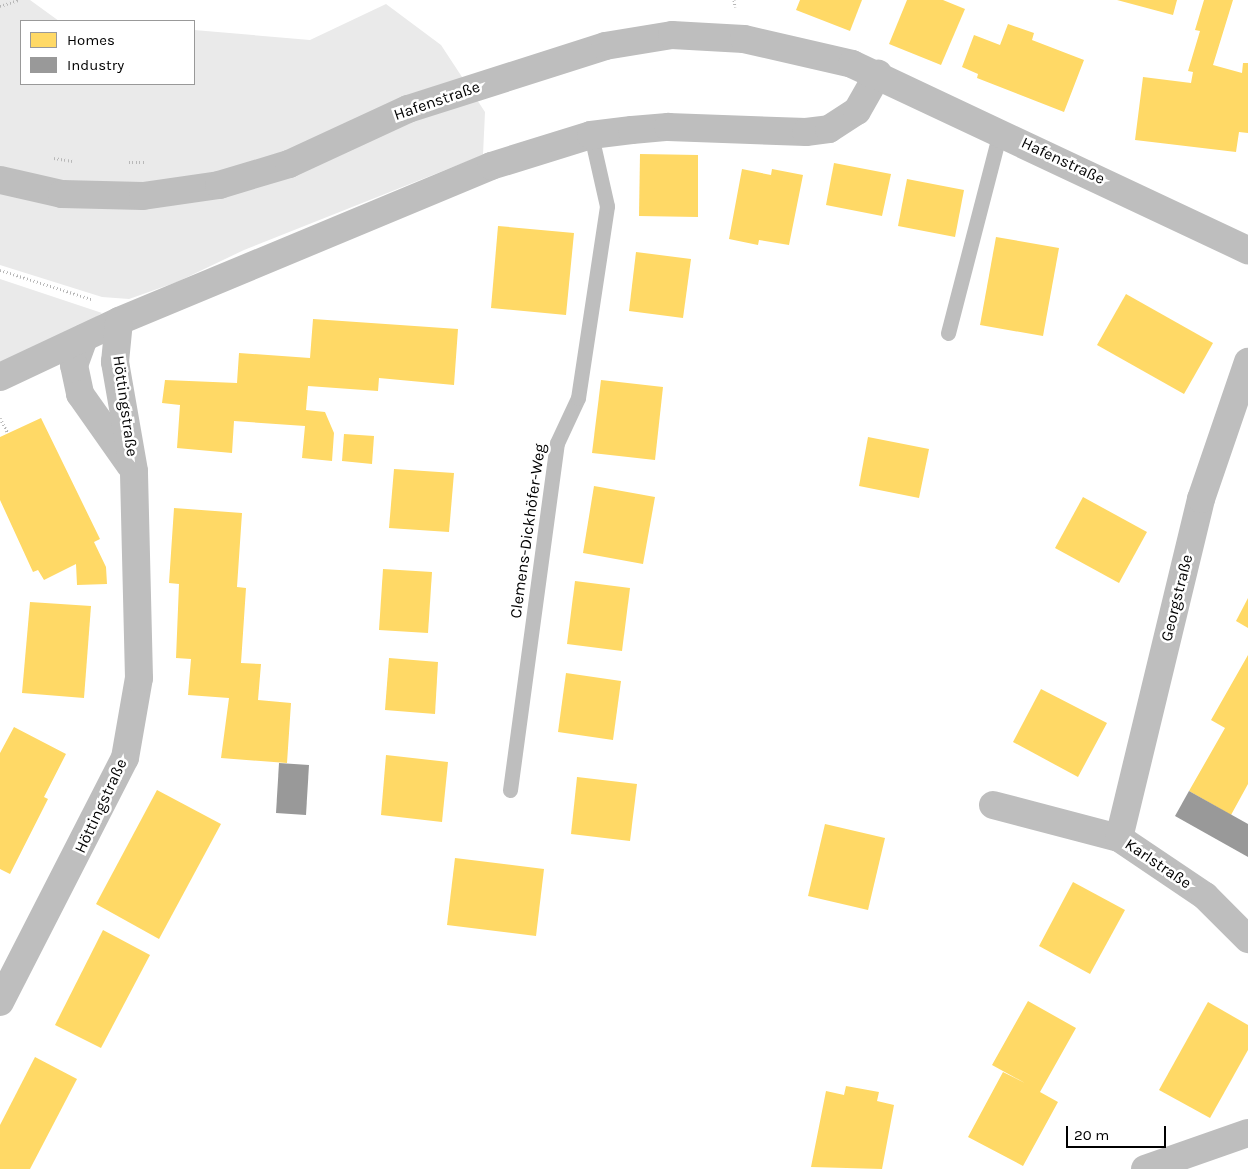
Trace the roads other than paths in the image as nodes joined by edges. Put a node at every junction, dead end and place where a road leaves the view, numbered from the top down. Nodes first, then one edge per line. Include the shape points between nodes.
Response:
1 (878, 74) junction
2 (1000, 132) junction
3 (591, 135) junction
4 (0, 180) edge
5 (1248, 250) edge
6 (119, 322) junction
7 (948, 334) dead end
8 (84, 338) junction
9 (1248, 362) edge
10 (0, 377) edge
11 (134, 471) junction
12 (510, 790) dead end
13 (993, 804) dead end
14 (1119, 838) junction
15 (1248, 939) edge
16 (0, 1002) edge
17 (1248, 1133) edge
18 (1145, 1169) edge

1 - 2 street, Hafenstraße
1 - 3 street via 857,111 829,129 806,132 668,126
1 - 4 street, Hafenstraße via 796,49 744,40 672,35 604,46 408,108 289,164 220,186 143,196 62,194
2 - 5 street, Hafenstraße
2 - 7 lane
3 - 6 street via 491,166
3 - 12 lane, Clemens-Dickhöfer-Weg via 607,206 593,319 578,398 557,442
6 - 8 street
6 - 11 street, Höttingstraße via 115,362
8 - 10 street
8 - 11 street, Höttingstraße via 74,366 80,394
9 - 14 street, Georgstraße via 1200,500
11 - 16 street, Höttingstraße via 139,678 125,758
13 - 14 street, Karlstraße
14 - 15 street, Karlstraße via 1205,896
17 - 18 street

